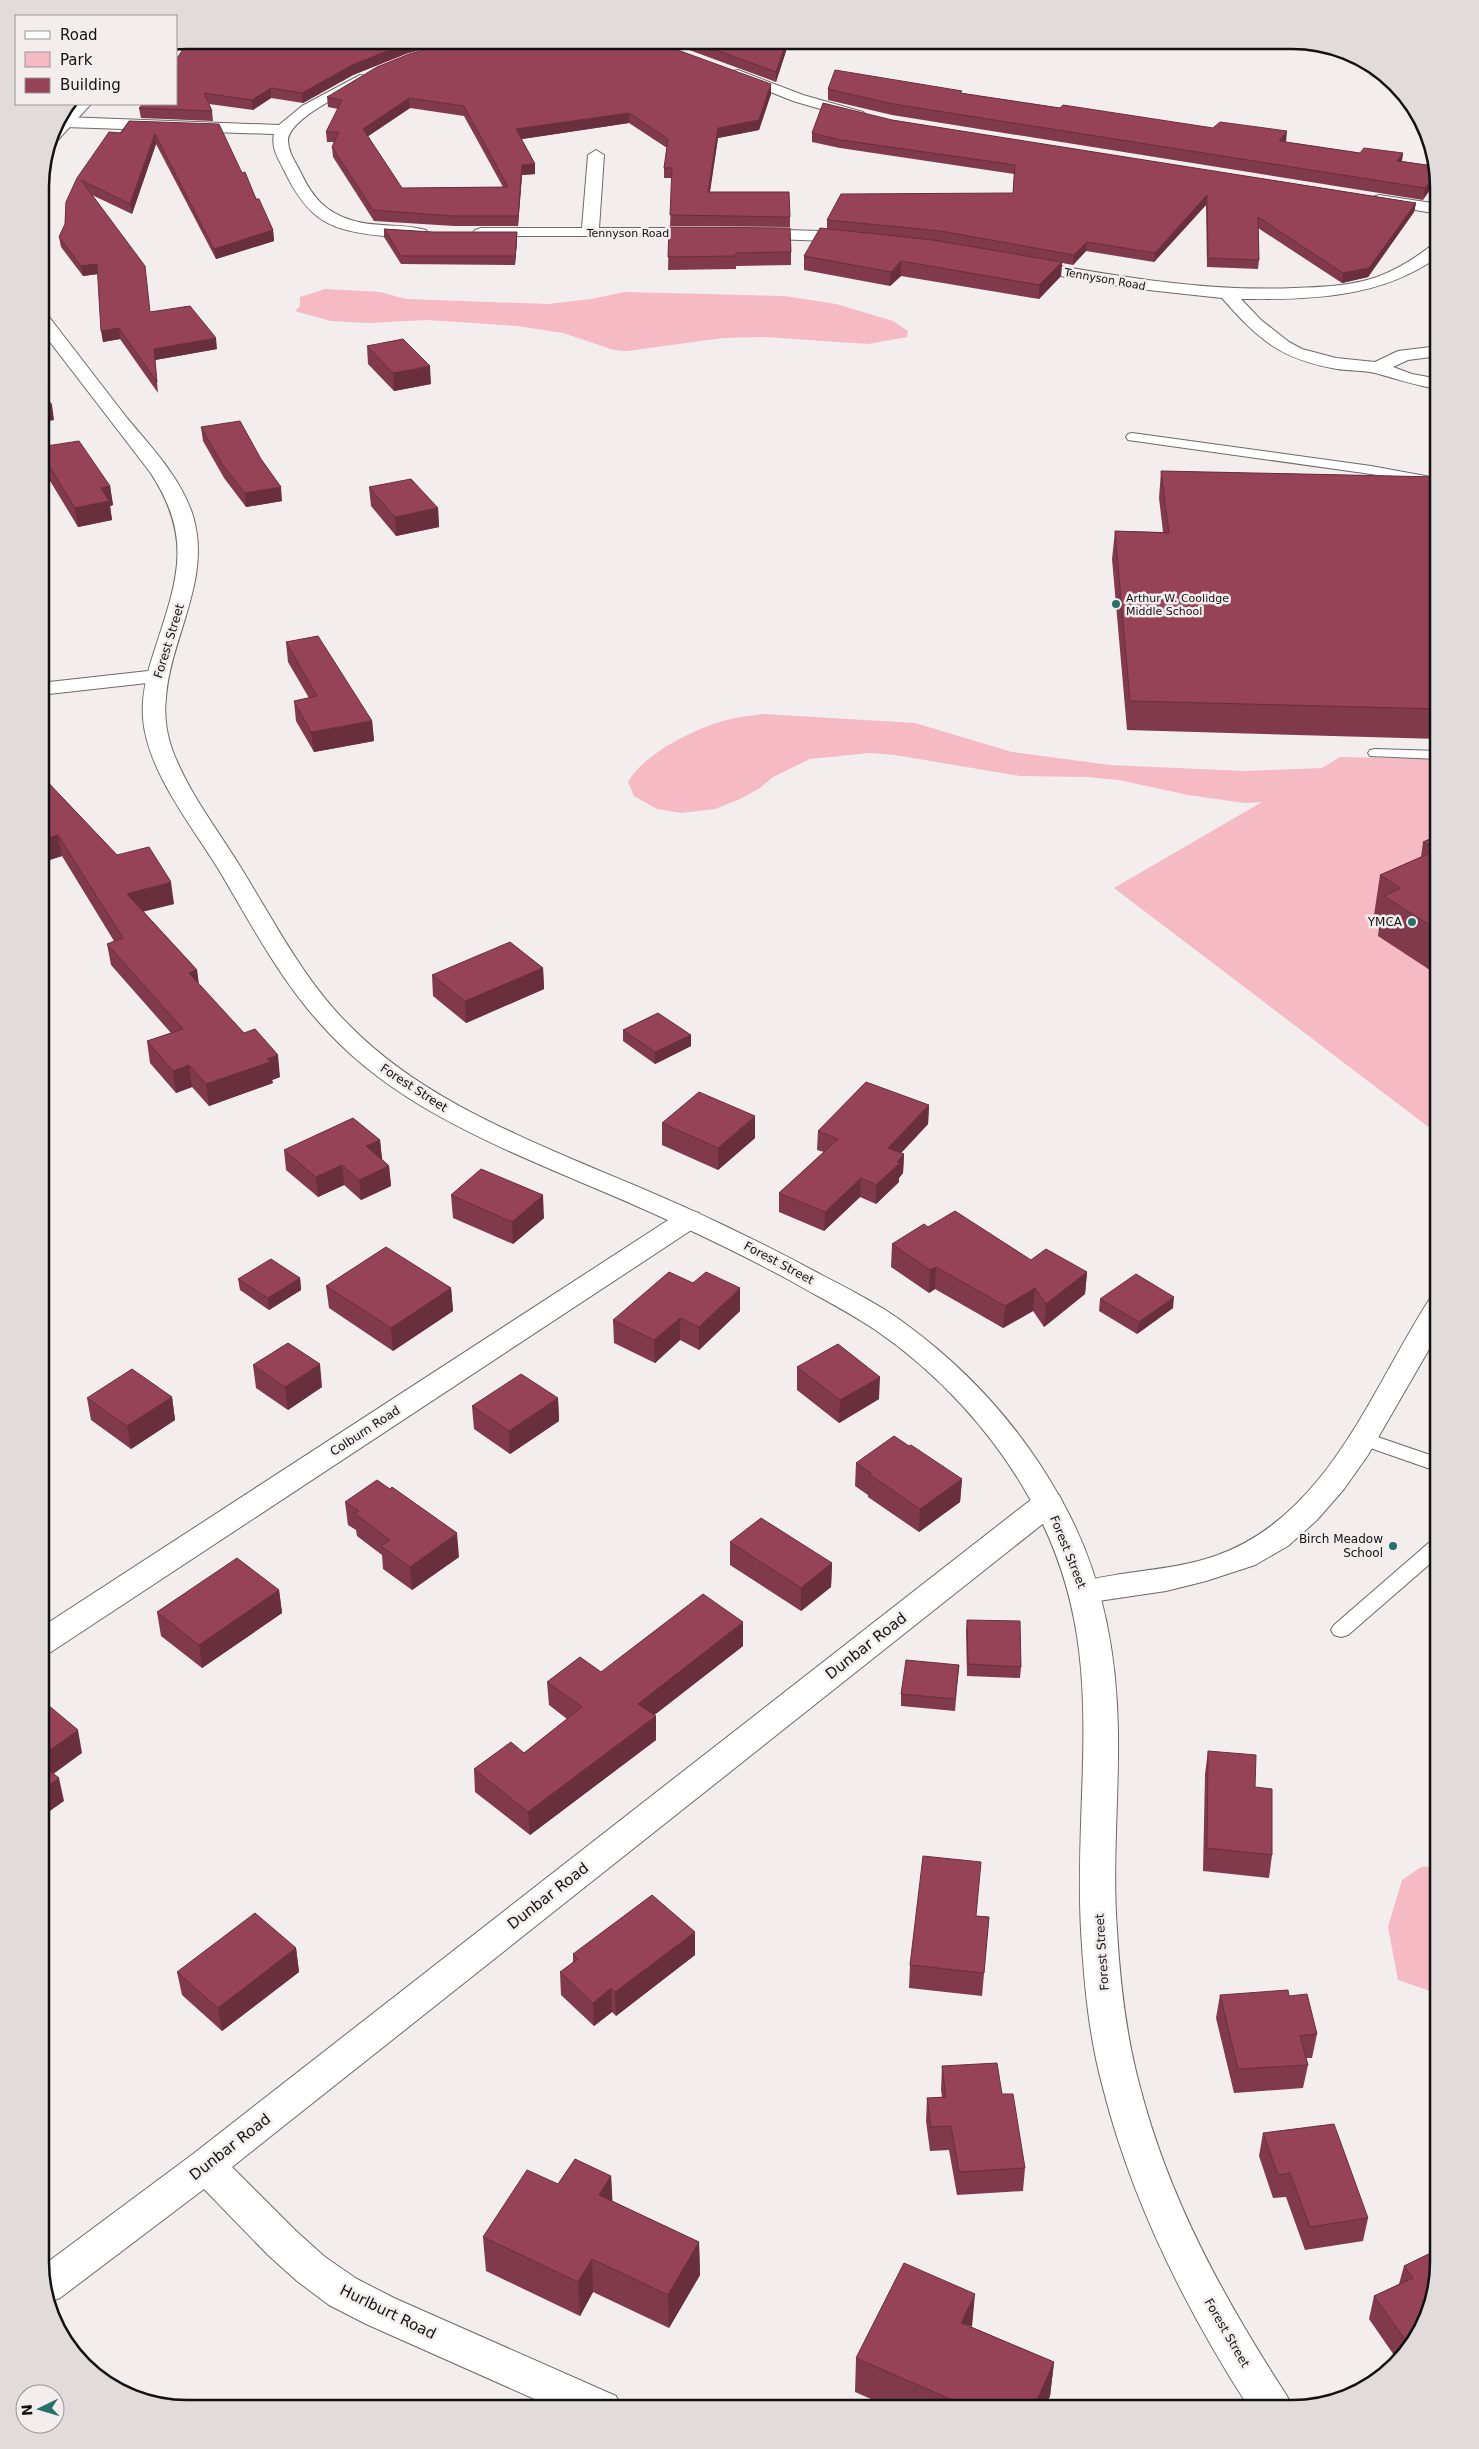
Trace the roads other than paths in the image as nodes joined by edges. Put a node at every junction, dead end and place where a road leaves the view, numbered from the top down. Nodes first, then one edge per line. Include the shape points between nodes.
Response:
1 (721, 67) edge
2 (372, 72) edge
3 (73, 111) edge
4 (874, 119) edge
5 (284, 130) junction
6 (596, 154) dead end
7 (1362, 197) edge
8 (1430, 208) edge
9 (434, 233) edge
10 (469, 233) edge
11 (590, 233) junction
12 (722, 234) edge
13 (741, 234) edge
14 (866, 238) edge
15 (1430, 254) edge
16 (1010, 262) edge
17 (1228, 295) junction
18 (49, 329) edge
19 (1430, 351) edge
20 (1377, 368) junction
21 (1430, 382) edge
22 (1132, 438) dead end
23 (1430, 480) edge
24 (158, 676) junction
25 (49, 688) edge
26 (1375, 753) dead end
27 (1430, 754) edge
28 (689, 1219) junction
29 (1430, 1323) edge
30 (1363, 1438) junction
31 (1430, 1462) edge
32 (1048, 1503) junction
33 (1430, 1553) edge
34 (1085, 1592) junction
35 (1341, 1630) dead end
36 (49, 1638) edge
37 (206, 2166) junction
38 (50, 2283) edge
39 (582, 2400) edge
40 (1267, 2400) edge

1 - 4 street via 798,98
2 - 5 street via 299,116
3 - 5 street
5 - 9 street via 283,155 307,198 324,214 366,228
6 - 11 street
7 - 8 street
10 - 11 street, Tennyson Road
11 - 12 street, Tennyson Road
13 - 14 street
15 - 17 street, Tennyson Road via 1398,274 1356,287 1296,294
16 - 17 street, Tennyson Road via 1156,288
17 - 20 street via 1254,324 1296,353 1336,363
18 - 24 street, Forest Street via 150,458 172,491 184,517 189,569
19 - 20 street via 1404,355
20 - 21 street
22 - 23 lane
24 - 25 street
24 - 28 street, Forest Street via 154,707 156,732 175,780 294,972 320,1009 343,1034 403,1082 480,1128
26 - 27 lane
28 - 32 street, Forest Street via 777,1261 897,1331 930,1358 980,1409 1024,1465
28 - 36 street, Colburn Road
29 - 30 street
30 - 31 lane
30 - 34 street via 1316,1504 1279,1537 1245,1556 1191,1574
32 - 34 street, Forest Street
32 - 37 street, Dunbar Road
33 - 35 lane
34 - 40 street, Forest Street via 1101,1701 1099,1925 1107,2013 1119,2080 1138,2147 1186,2257 1243,2364
37 - 38 street, Dunbar Road
37 - 39 street, Hurlburt Road via 282,2243 343,2292

